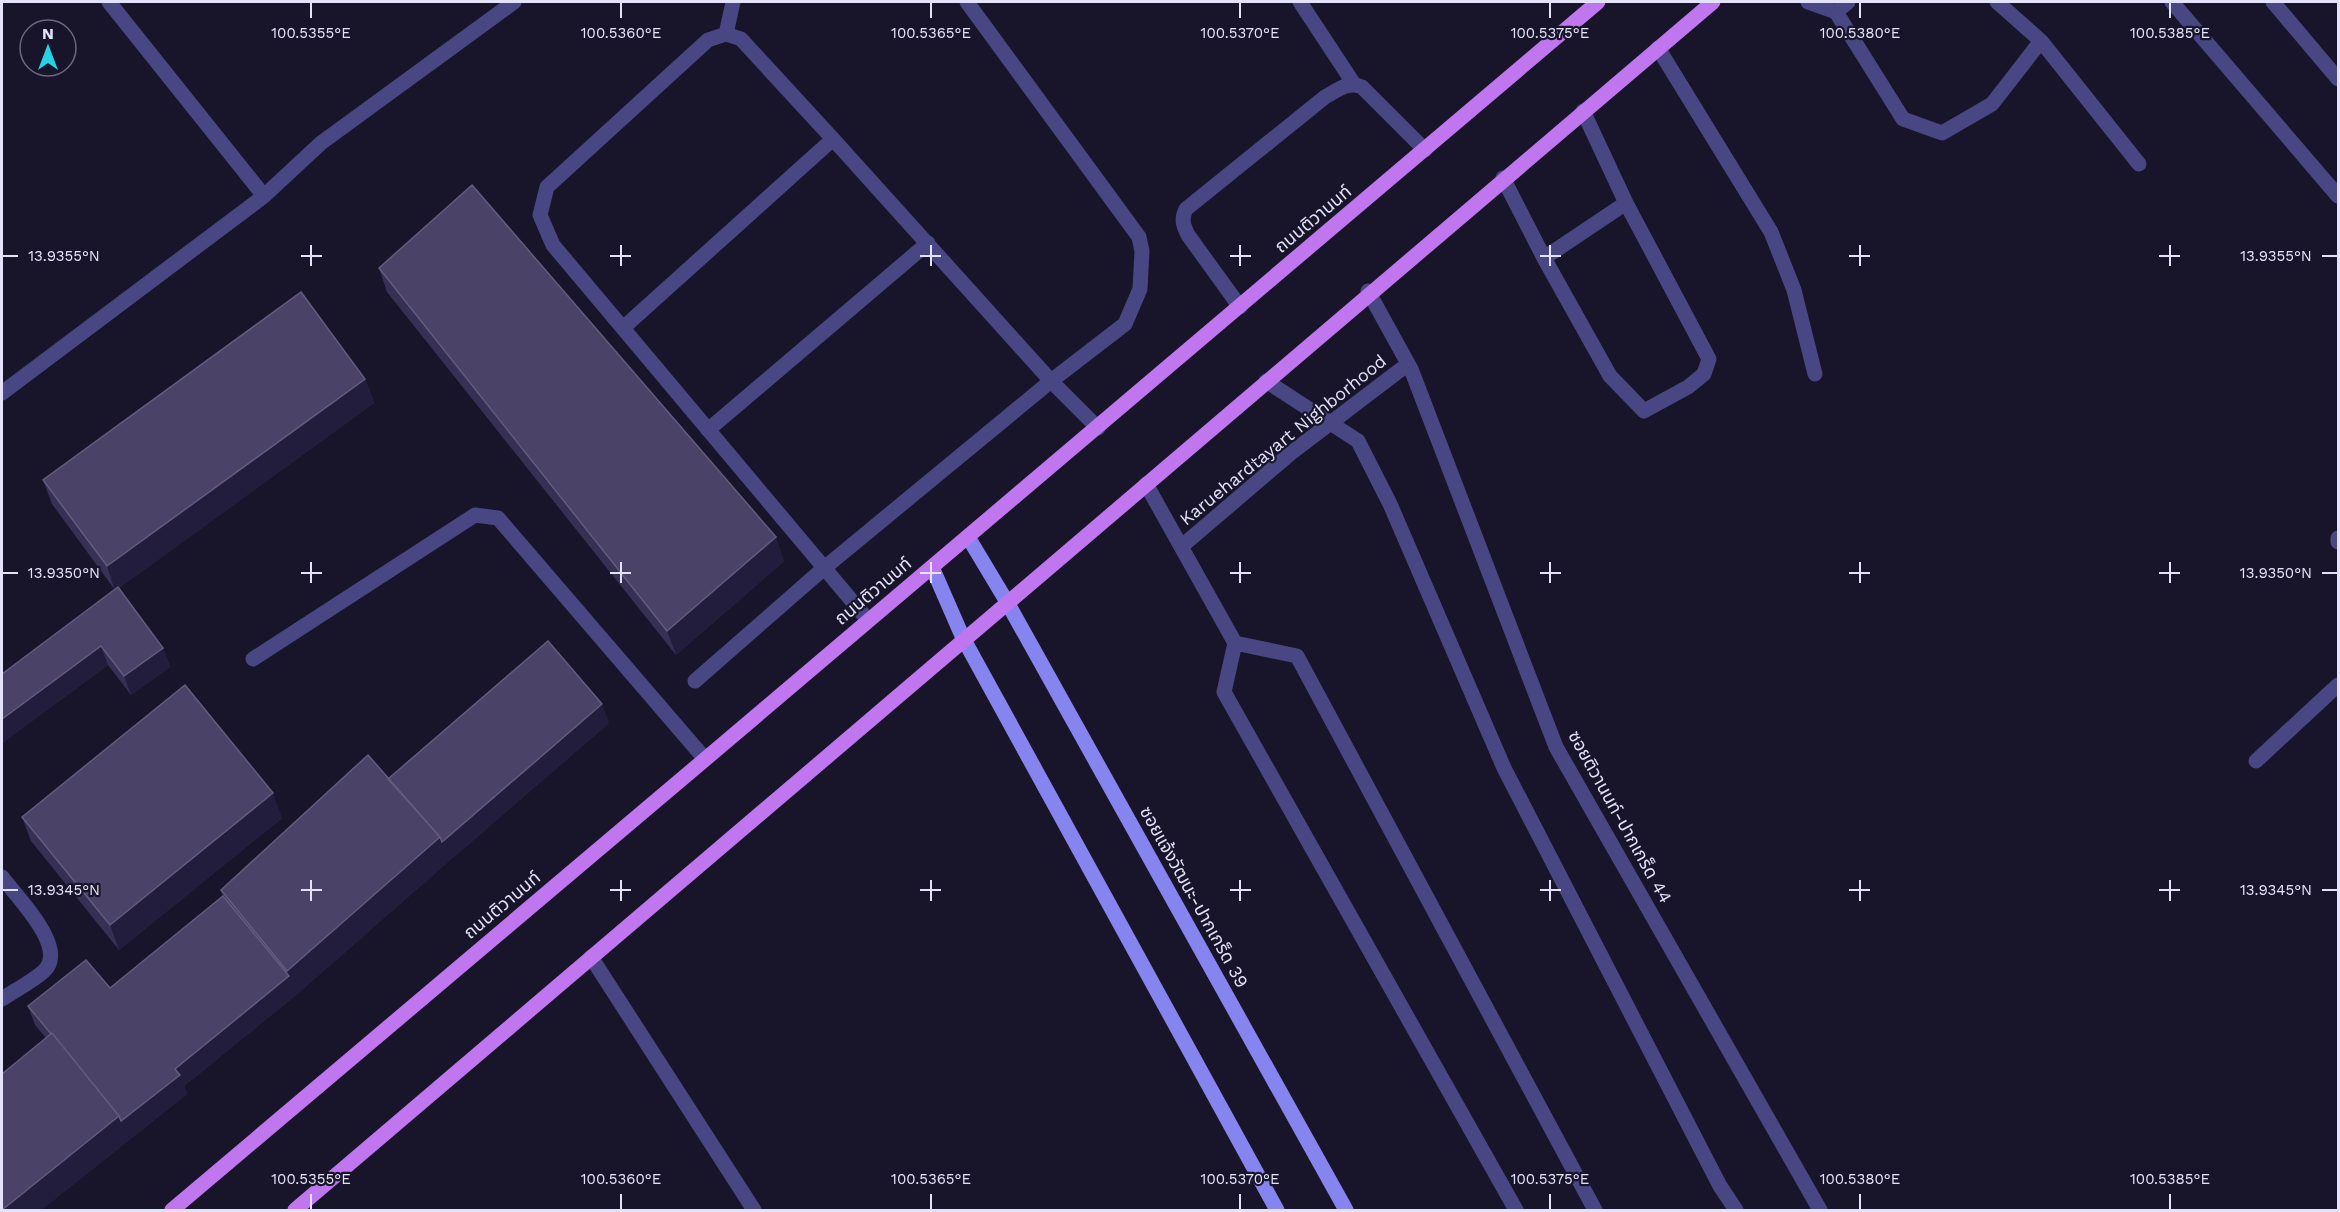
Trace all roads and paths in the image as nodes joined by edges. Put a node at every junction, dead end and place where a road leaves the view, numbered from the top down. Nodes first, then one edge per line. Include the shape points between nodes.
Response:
1 (111, 2) edge
2 (514, 2) edge
3 (733, 2) edge
4 (967, 2) edge
5 (1299, 2) edge
6 (1598, 2) edge
7 (1713, 2) edge
8 (1808, 2) edge
9 (1997, 2) edge
10 (2172, 2) edge
11 (2273, 2) edge
12 (1842, 7) edge
13 (726, 34) junction
14 (2041, 41) junction
15 (1658, 48) junction
16 (2338, 79) edge
17 (1354, 84) junction
18 (1583, 111) junction
19 (833, 138) junction
20 (1425, 150) junction
21 (2139, 164) dead end
22 (1503, 178) junction
23 (264, 196) junction
24 (2338, 196) edge
25 (1626, 203) junction
26 (928, 243) junction
27 (1544, 258) junction
28 (1368, 291) junction
29 (1240, 307) junction
30 (623, 328) junction
31 (1408, 364) junction
32 (1815, 374) dead end
33 (1051, 381) junction
34 (1266, 381) junction
35 (2, 393) edge
36 (1331, 423) junction
37 (1098, 428) junction
38 (708, 430) junction
39 (1146, 484) junction
40 (968, 537) junction
41 (1182, 546) junction
42 (932, 567) junction
43 (824, 568) junction
44 (1007, 602) junction
45 (868, 620) junction
46 (963, 638) junction
47 (1235, 643) junction
48 (253, 659) dead end
49 (695, 681) dead end
50 (2338, 685) edge
51 (705, 759) junction
52 (2256, 761) dead end
53 (2, 877) edge
54 (591, 957) junction
55 (2, 999) edge
56 (172, 1210) edge
57 (295, 1210) edge
58 (754, 1210) edge
59 (1277, 1210) edge
60 (1346, 1210) edge
61 (1516, 1210) edge
62 (1595, 1210) edge
63 (1736, 1210) edge
64 (1820, 1210) edge

1 - 23 street
2 - 23 street via 321,143
3 - 13 street
4 - 33 street via 1139,237 1143,251 1140,290 1125,324
5 - 17 street
6 - 20 main road, ถนนติวานนท์
7 - 15 main road
8 - 12 street
9 - 14 street
10 - 24 street
11 - 16 street
12 - 14 street via 1903,119 1942,133 1992,104
13 - 19 street via 741,39
13 - 30 street via 708,40 547,187 540,215 553,245
14 - 21 street
15 - 18 main road
15 - 32 street via 1771,232 1794,290
17 - 20 street via 1362,87
17 - 29 street via 1325,97 1186,209 1183,224 1188,235
18 - 22 main road
18 - 25 street
19 - 26 street
19 - 30 street
20 - 29 main road, ถนนติวานนท์
22 - 27 street
22 - 28 main road
23 - 35 street
25 - 27 street
25 - 27 street via 1709,359 1704,374 1688,387 1644,411 1610,376
26 - 33 street
26 - 38 street
28 - 31 street, ซอยติวานนท์-ปากเกร็ด 44
28 - 34 main road
29 - 37 main road, ถนนติวานนท์
30 - 38 street
31 - 36 street, Karuehardtayart Nighborhood
31 - 64 street, ซอยติวานนท์-ปากเกร็ด 44 via 1556,747
33 - 37 street
33 - 43 street
34 - 36 street
34 - 39 main road
36 - 41 street, Karuehardtayart Nighborhood
36 - 63 street via 1358,441 1390,504 1504,768 1720,1186
37 - 40 main road, ถนนติวานนท์
38 - 43 street
39 - 41 street
39 - 44 main road
40 - 42 main road, ถนนติวานนท์
40 - 44 main road, ซอยแจ้งวัฒนะ-ปากเกร็ด 39
41 - 47 street
42 - 45 main road, ถนนติวานนท์
42 - 46 main road
43 - 45 street
43 - 49 street
44 - 46 main road
44 - 60 main road, ซอยแจ้งวัฒนะ-ปากเกร็ด 39
45 - 51 main road, ถนนติวานนท์
46 - 54 main road
46 - 59 main road
47 - 61 street via 1224,692
47 - 62 street via 1297,656
48 - 51 street via 475,515 498,518
50 - 52 street
51 - 56 main road, ถนนติวานนท์
53 - 55 street via 47,936 52,954 46,969
54 - 57 main road
54 - 58 street

